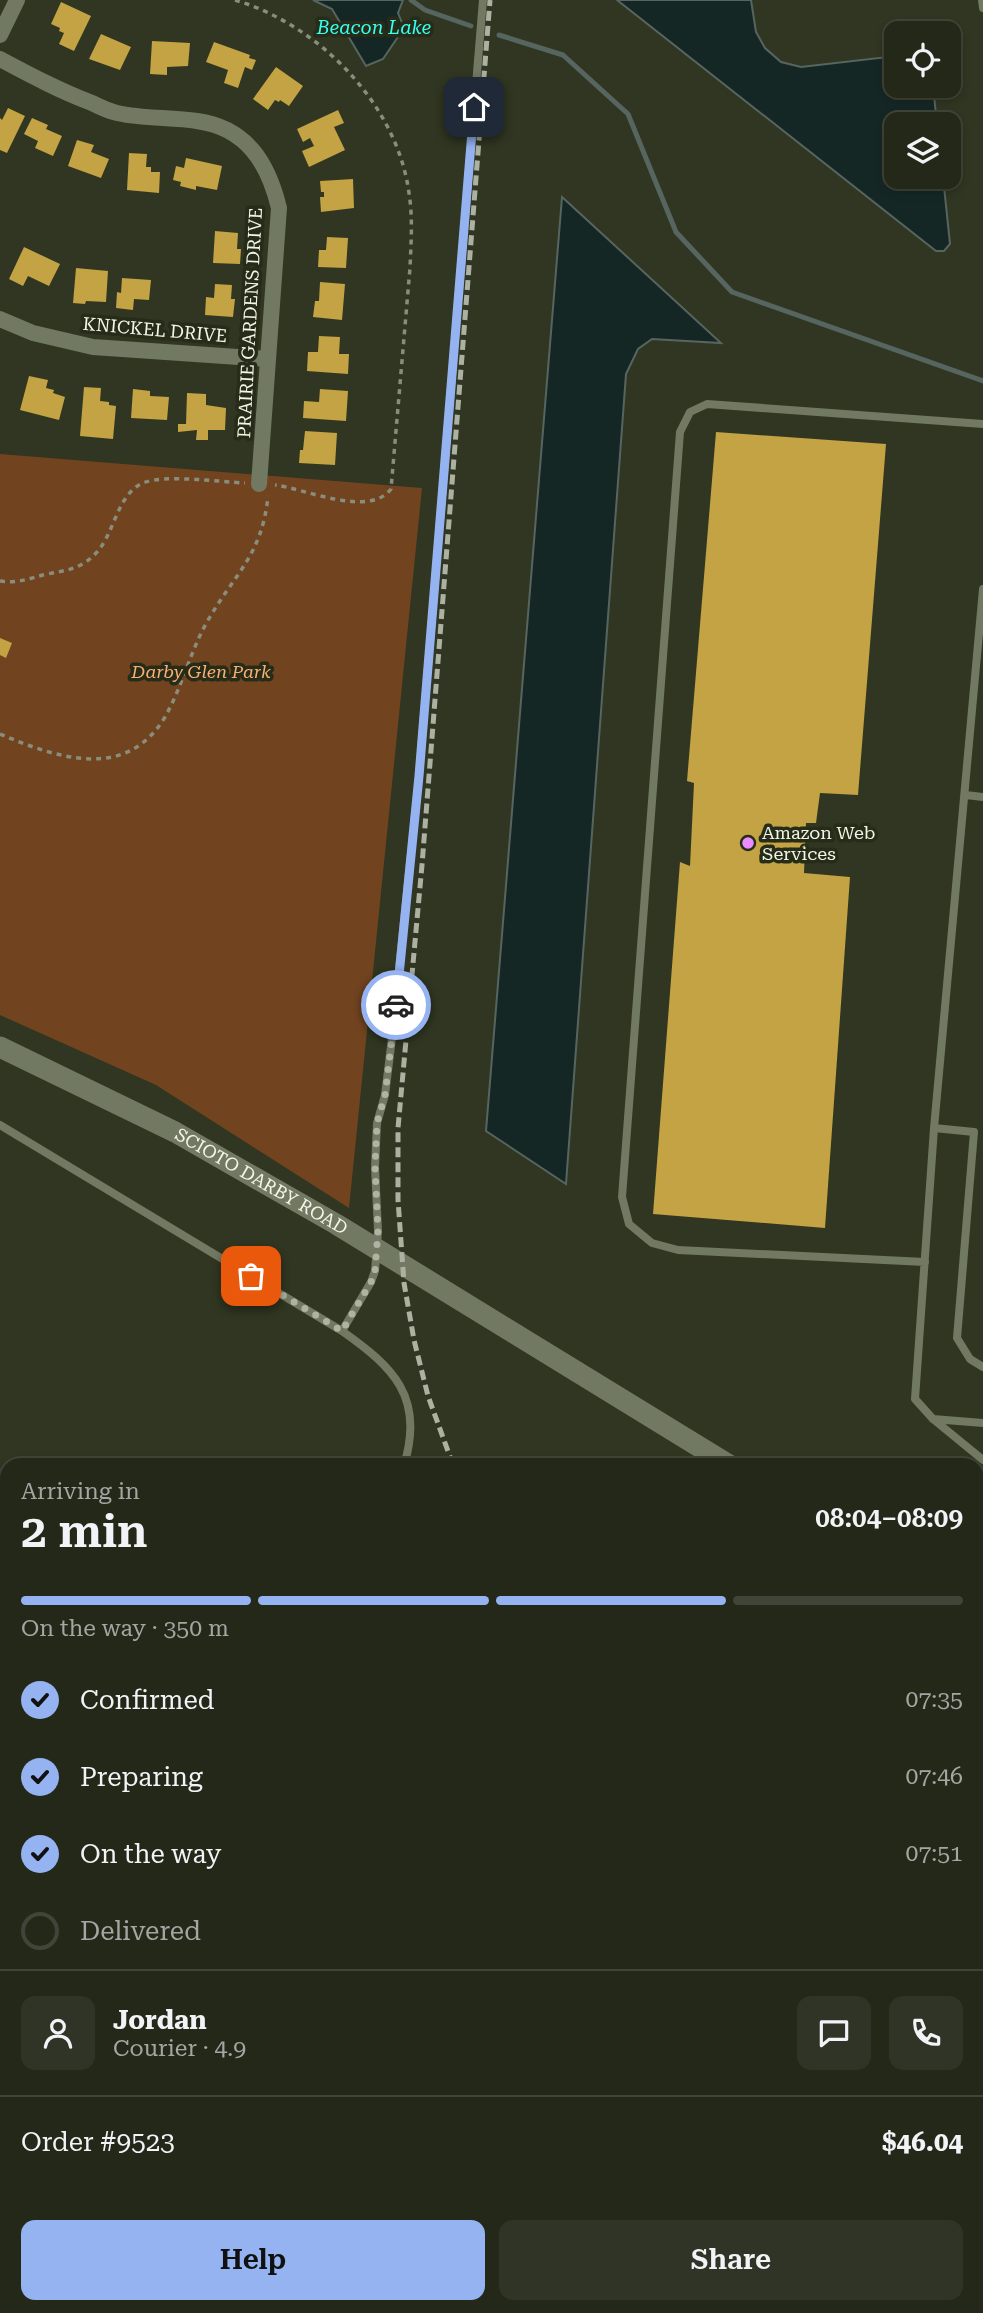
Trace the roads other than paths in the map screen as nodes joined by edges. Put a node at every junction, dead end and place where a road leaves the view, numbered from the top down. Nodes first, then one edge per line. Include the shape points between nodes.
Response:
1 (17, 0) edge
2 (483, 0) edge
3 (982, 0) edge
4 (983, 8) edge
5 (0, 35) edge
6 (0, 59) edge
7 (0, 319) edge
8 (268, 359) junction
9 (983, 424) edge
10 (260, 484) road end
11 (983, 589) edge
12 (965, 795) junction
13 (983, 797) edge
14 (0, 1047) edge
15 (0, 1125) edge
16 (934, 1128) junction
17 (925, 1262) junction
18 (342, 1331) junction
19 (983, 1367) edge
20 (933, 1419) junction
21 (983, 1423) edge
22 (406, 1458) edge
23 (718, 1458) edge
24 (981, 1458) edge

1 - 5 street
2 - 18 lane via 419,776 392,1038 377,1123 375,1271
3 - 4 lane
6 - 8 street, PRAIRIE GARDENS DRIVE via 116,113 199,121 224,129 243,140 262,161 279,208
7 - 8 street, KNICKEL DRIVE via 33,333 93,347
8 - 10 street, PRAIRIE GARDENS DRIVE
9 - 17 lane via 725,404 707,404 690,412 685,422 679,446 622,1197 629,1224 652,1243 678,1250
11 - 12 lane
12 - 13 lane
12 - 16 lane
14 - 23 main road, SCIOTO DARBY ROAD via 175,1132 336,1224
15 - 18 lane
16 - 17 lane
16 - 19 lane via 974,1132 957,1338 970,1359
17 - 20 lane via 915,1399
18 - 22 lane via 380,1359 400,1384 411,1420
20 - 21 lane
20 - 24 lane

